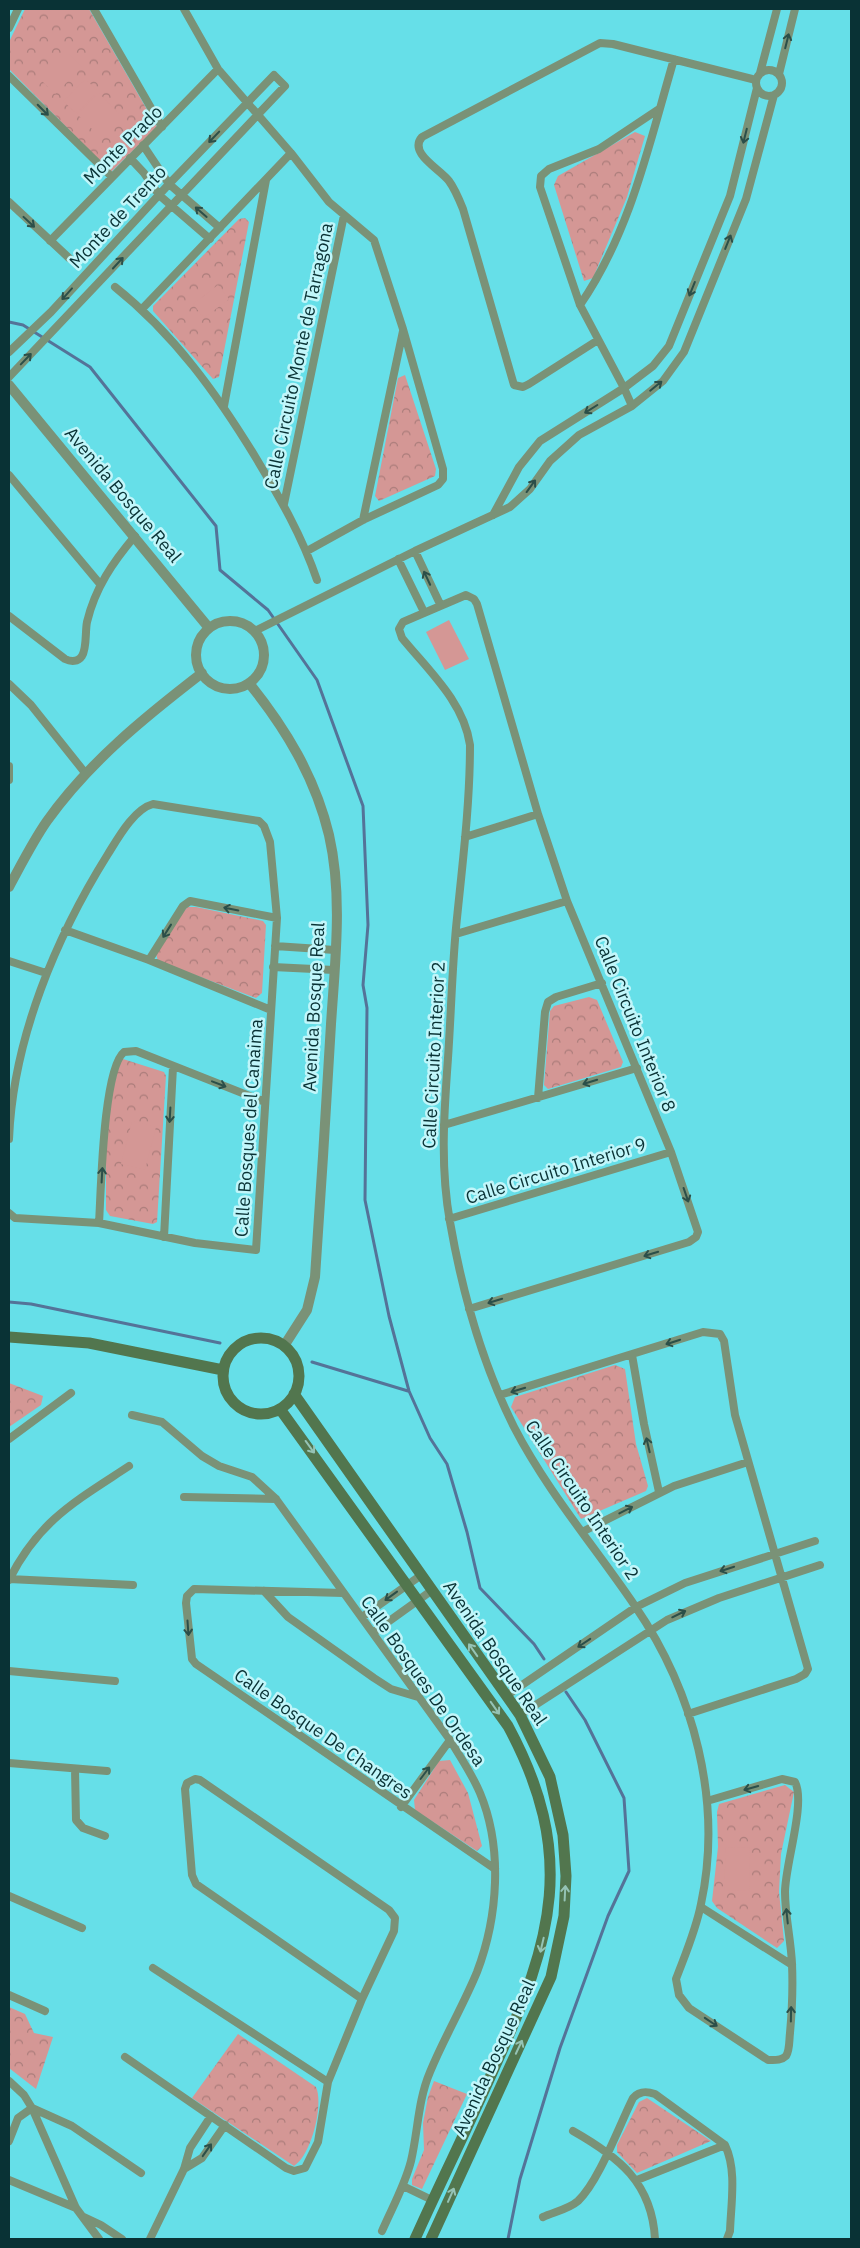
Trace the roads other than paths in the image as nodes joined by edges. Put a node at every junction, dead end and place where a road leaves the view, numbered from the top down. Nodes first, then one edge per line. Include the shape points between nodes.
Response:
1 (18, 9) edge
2 (94, 9) edge
3 (184, 9) edge
4 (776, 9) edge
5 (795, 9) edge
6 (9, 28) edge
7 (674, 59) junction
8 (218, 69) junction
9 (779, 74) junction
10 (9, 76) edge
11 (757, 81) junction
12 (774, 95) junction
13 (248, 102) junction
14 (659, 109) junction
15 (259, 115) junction
16 (162, 127) junction
17 (143, 145) junction
18 (291, 153) junction
19 (130, 158) junction
20 (112, 177) junction
21 (266, 180) junction
22 (168, 184) junction
23 (158, 195) junction
24 (182, 195) junction
25 (9, 202) edge
26 (171, 206) junction
27 (344, 214) junction
28 (220, 228) junction
29 (210, 239) junction
30 (50, 241) junction
31 (69, 258) dead end
32 (114, 287) dead end
33 (580, 305) junction
34 (142, 309) junction
35 (403, 329) junction
36 (29, 334) junction
37 (598, 340) junction
38 (40, 344) junction
39 (9, 352) edge
40 (9, 377) edge
41 (9, 385) edge
42 (624, 388) junction
43 (224, 406) junction
44 (632, 406) junction
45 (9, 475) edge
46 (284, 504) junction
47 (493, 515) junction
48 (363, 520) junction
49 (135, 536) junction
50 (307, 551) junction
51 (415, 551) junction
52 (398, 559) junction
53 (318, 580) dead end
54 (100, 584) junction
55 (470, 596) joint
56 (440, 604) junction
57 (9, 608) edge
58 (424, 612) junction
59 (11, 618) edge
60 (209, 628) junction
61 (255, 632) junction
62 (202, 673) junction
63 (249, 683) junction
64 (9, 684) edge
65 (9, 766) edge
66 (86, 774) junction
67 (9, 780) edge
68 (538, 814) junction
69 (465, 837) junction
70 (10, 880) edge
71 (567, 901) junction
72 (276, 918) junction
73 (65, 930) junction
74 (456, 934) junction
75 (275, 946) junction
76 (335, 950) junction
77 (149, 960) junction
78 (9, 961) edge
79 (273, 966) junction
80 (334, 970) junction
81 (46, 973) junction
82 (602, 984) junction
83 (271, 1010) junction
84 (173, 1067) junction
85 (637, 1068) junction
86 (538, 1098) junction
87 (265, 1102) junction
88 (444, 1125) junction
89 (9, 1138) edge
90 (671, 1152) junction
91 (9, 1213) edge
92 (449, 1219) junction
93 (99, 1223) junction
94 (164, 1237) junction
95 (469, 1309) junction
96 (9, 1337) edge
97 (284, 1346) junction
98 (632, 1355) junction
99 (223, 1370) junction
100 (70, 1394) dead end
101 (294, 1394) junction
102 (500, 1395) junction
103 (280, 1409) junction
104 (132, 1415) dead end
105 (9, 1439) edge
106 (748, 1462) junction
107 (129, 1466) dead end
108 (659, 1492) junction
109 (184, 1498) dead end
110 (276, 1499) junction
111 (582, 1532) junction
112 (815, 1541) dead end
113 (774, 1554) junction
114 (820, 1565) dead end
115 (420, 1576) junction
116 (782, 1576) junction
117 (9, 1579) edge
118 (408, 1584) junction
119 (133, 1585) dead end
120 (264, 1591) junction
121 (431, 1591) junction
122 (342, 1593) junction
123 (419, 1600) junction
124 (636, 1607) junction
125 (362, 1617) junction
126 (650, 1630) junction
127 (374, 1632) junction
128 (9, 1671) edge
129 (115, 1681) dead end
130 (506, 1696) junction
131 (418, 1697) junction
132 (688, 1714) junction
133 (520, 1715) junction
134 (450, 1740) junction
135 (9, 1763) edge
136 (75, 1769) junction
137 (107, 1771) dead end
138 (707, 1802) junction
139 (401, 1806) junction
140 (105, 1836) dead end
141 (495, 1869) junction
142 (9, 1896) edge
143 (700, 1907) junction
144 (82, 1928) dead end
145 (792, 1965) junction
146 (153, 1968) dead end
147 (9, 1995) edge
148 (362, 1999) junction
149 (46, 2011) dead end
150 (125, 2057) dead end
151 (9, 2080) edge
152 (328, 2082) junction
153 (485, 2089) junction
154 (497, 2095) junction
155 (32, 2108) junction
156 (211, 2116) junction
157 (225, 2125) junction
158 (574, 2131) dead end
159 (9, 2141) edge
160 (725, 2145) junction
161 (607, 2150) junction
162 (184, 2169) junction
163 (142, 2173) dead end
164 (9, 2180) edge
165 (636, 2180) junction
166 (403, 2186) junction
167 (432, 2200) junction
168 (76, 2208) junction
169 (84, 2217) junction
170 (542, 2217) dead end
171 (382, 2231) dead end
172 (99, 2239) edge
173 (122, 2239) edge
174 (150, 2239) edge
175 (415, 2239) edge
176 (431, 2239) edge
177 (655, 2239) edge
178 (727, 2239) edge

1 - 6 street
2 - 16 street
3 - 8 street, Calle Circuito Monte de Tarragona
4 - 11 street
9 -> 5 street
7 - 11 street
7 - 14 street
7 - 37 street via 614,44 597,44 418,141 422,156 450,182 463,209 514,385 523,387 529,384
8 - 13 street, Calle Circuito Monte de Tarragona
8 - 16 street, Monte Prado
9 - 11 street via 772,70
9 - 12 street via 782,86
10 -> 20 street
11 - 12 street via 766,96
11 -> 42 street via 730,196 668,346 653,366
44 -> 12 street via 663,381 684,352 746,199
13 - 15 street, Calle Circuito Monte de Tarragona
13 - 15 street, Monte de Trento via 274,74 285,86
13 -> 22 street, Monte de Trento
14 - 33 street via 630,208 595,283
14 - 33 street via 599,149 549,169 541,176 540,187
15 - 18 street, Calle Circuito Monte de Tarragona
15 - 24 street, Monte de Trento
16 - 17 street, Monte Prado
17 - 19 street, Monte Prado
17 - 22 street
18 - 21 street
18 - 27 street, Calle Circuito Monte de Tarragona via 329,202
19 - 20 street, Monte Prado
19 - 23 street
20 - 30 street, Monte Prado
21 - 28 street
21 - 43 street
22 - 23 street, Monte de Trento
22 - 24 street
23 - 26 street
23 -> 36 street, Monte de Trento
24 - 26 street, Monte de Trento
28 -> 24 street
25 -> 30 street
26 - 29 street
38 -> 26 street, Monte de Trento
27 - 35 street, Calle Circuito Monte de Tarragona via 379,248
27 - 46 street, Calle Circuito Monte de Tarragona
28 - 29 street
29 - 34 street
30 - 31 street
32 - 34 street, Calle Circuito Monte de Tarragona
33 - 37 street
34 - 43 street, Calle Circuito Monte de Tarragona
35 - 48 street, Calle Circuito Monte de Tarragona
35 - 48 street, Calle Circuito Monte de Tarragona via 443,469 443,479 438,485
36 - 38 street
36 - 39 street, Monte de Trento
37 - 42 street
40 -> 38 street, Monte de Trento
41 - 49 street, Avenida Bosque Real
42 - 44 street
42 -> 47 street via 540,441 519,467
43 - 46 street, Calle Circuito Monte de Tarragona
47 -> 44 street via 521,500 550,461 580,435
45 - 54 street
46 - 50 street, Calle Circuito Monte de Tarragona
47 - 51 street
48 - 50 street, Calle Circuito Monte de Tarragona
49 - 54 street
49 - 60 street, Avenida Bosque Real
50 - 53 street, Calle Circuito Monte de Tarragona
51 - 52 street
56 -> 51 street
52 - 58 street
52 - 61 street
54 - 59 street via 87,623 83,654 76,661 65,659
55 - 56 street, Calle Circuito Interior 2 via 460,596
55 - 68 street, Calle Circuito Interior 8 via 476,604
56 - 58 street, Calle Circuito Interior 2
57 - 59 street
58 - 69 street, Calle Circuito Interior 2 via 403,622 400,633 449,695 468,733 470,764
60 - 61 street via 218,623 238,621
60 - 62 street via 196,649
61 - 63 street via 262,641 263,664
62 - 63 street via 218,686 239,687
62 - 66 street via 148,714
63 - 76 street, Avenida Bosque Real via 275,714 292,742 320,806 335,866
64 - 66 street via 31,705
65 - 67 street
66 - 70 street via 47,821
68 - 69 street
68 - 71 street, Calle Circuito Interior 8
69 - 74 street, Calle Circuito Interior 2
71 - 74 street
71 - 82 street, Calle Circuito Interior 8
72 - 73 street, Calle Bosques del Canaima via 270,842 259,821 153,804 141,810 115,842
72 - 75 street, Calle Bosques del Canaima
72 -> 77 street via 190,902 182,906
73 - 77 street
73 - 81 street, Calle Bosques del Canaima
74 - 88 street, Calle Circuito Interior 2
75 - 76 street
75 - 79 street, Calle Bosques del Canaima
76 - 80 street, Avenida Bosque Real
77 - 83 street
78 - 81 street
79 - 80 street
79 - 83 street, Calle Bosques del Canaima
80 - 97 street, Avenida Bosque Real via 314,1290 307,1310
81 - 89 street, Calle Bosques del Canaima via 22,1054
82 - 85 street, Calle Circuito Interior 8
82 - 86 street via 548,1002
83 - 87 street, Calle Bosques del Canaima
84 -> 87 street
93 -> 84 street via 104,1141 118,1061 124,1052 136,1051
84 -> 94 street
85 -> 86 street
85 - 90 street, Calle Circuito Interior 8
86 - 88 street
87 - 94 street, Calle Bosques del Canaima via 256,1250
88 - 92 street, Calle Circuito Interior 2
90 - 92 street, Calle Circuito Interior 9
90 -> 95 street, Calle Circuito Interior 8 via 697,1228 693,1240
91 - 93 street, Calle Bosques del Canaima via 15,1218
92 - 95 street, Calle Circuito Interior 2
93 - 94 street, Calle Bosques del Canaima
95 - 102 street, Calle Circuito Interior 2
96 - 99 main road via 88,1343
97 - 99 main road via 264,1338 242,1343 227,1359
97 - 101 main road via 297,1363 299,1374
98 -> 102 street
106 -> 98 street via 735,1415 724,1341 720,1334 703,1332
108 -> 98 street
99 - 103 main road via 226,1391 240,1408 262,1414
100 - 105 street
101 - 103 main road
101 - 115 main road, Avenida Bosque Real
102 - 111 street, Calle Circuito Interior 2 via 533,1460
103 -> 118 main road, Avenida Bosque Real
104 - 110 street, Calle Bosques De Ordesa via 162,1422 202,1456 219,1466 252,1477
106 - 108 street
106 - 113 street
107 - 117 street via 54,1519 34,1538
111 -> 108 street
109 - 110 street
110 - 122 street, Calle Bosques De Ordesa
111 - 124 street, Calle Circuito Interior 2
112 - 113 street
113 - 116 street
113 -> 124 street via 685,1583
114 - 116 street
115 - 118 street
115 - 121 main road, Avenida Bosque Real
126 -> 116 street via 694,1607
116 - 132 street via 807,1665 806,1672 796,1679
117 - 119 street
118 - 123 main road, Avenida Bosque Real
118 -> 125 street
120 - 122 street
120 - 131 street via 288,1617 374,1678 391,1689
120 -> 139 street, Calle Bosque De Changres via 198,1588 190,1592 186,1603 192,1659
121 - 123 street
130 -> 121 main road, Avenida Bosque Real
122 - 125 street, Calle Bosques De Ordesa
123 - 127 street
123 -> 153 main road, Avenida Bosque Real via 508,1726 535,1781 545,1819 550,1888 541,1952 524,2001
124 - 126 street, Calle Circuito Interior 2
124 -> 130 street
125 - 127 street, Calle Bosques De Ordesa
126 - 132 street, Calle Circuito Interior 2
126 - 133 street
127 - 131 street, Calle Bosques De Ordesa
128 - 129 street
130 - 133 main road, Avenida Bosque Real
131 - 134 street, Calle Bosques De Ordesa
132 - 138 street, Calle Circuito Interior 2 via 699,1750
154 -> 133 main road, Avenida Bosque Real via 551,1977 564,1916 566,1884 566,1849 556,1796
139 -> 134 street
134 - 141 street, Calle Bosques De Ordesa via 481,1794 488,1815
135 - 136 street
136 - 137 street
136 - 140 street via 76,1820 83,1828
138 - 143 street, Calle Circuito Interior 2 via 709,1836
145 -> 138 street via 785,1893 798,1787 795,1782 782,1779
139 - 141 street, Calle Bosque De Changres
141 - 166 street, Calle Bosques De Ordesa via 494,1902 477,1971 430,2072
142 - 144 street
143 - 145 street
143 -> 145 street, Calle Circuito Interior 2 via 676,1979 676,1989 683,2001 697,2013 768,2060 780,2059 789,2048
146 - 152 street
147 - 149 street
148 - 148 street via 394,1931 393,1913 200,1780 190,1780 185,1789 192,1875 196,1884
148 - 152 street
150 - 156 street
151 - 155 street
152 - 157 street via 318,2142 308,2164 301,2170 294,2172 286,2168
153 - 154 main road
153 - 167 main road, Avenida Bosque Real
176 -> 154 main road, Avenida Bosque Real
155 - 159 street via 18,2118
155 - 163 street via 72,2126
155 - 168 street
156 - 157 street
156 - 162 street via 190,2148
162 -> 157 street via 202,2158
158 - 161 street
160 - 161 street via 655,2094 642,2092 633,2098
160 - 165 street
160 - 178 street via 732,2172
161 - 165 street
161 - 170 street via 577,2202
162 - 174 street
164 - 168 street
165 - 177 street via 650,2209
166 - 167 street
166 - 171 street, Calle Bosques De Ordesa
167 - 175 main road, Avenida Bosque Real
168 - 169 street
169 - 172 street
169 - 173 street

